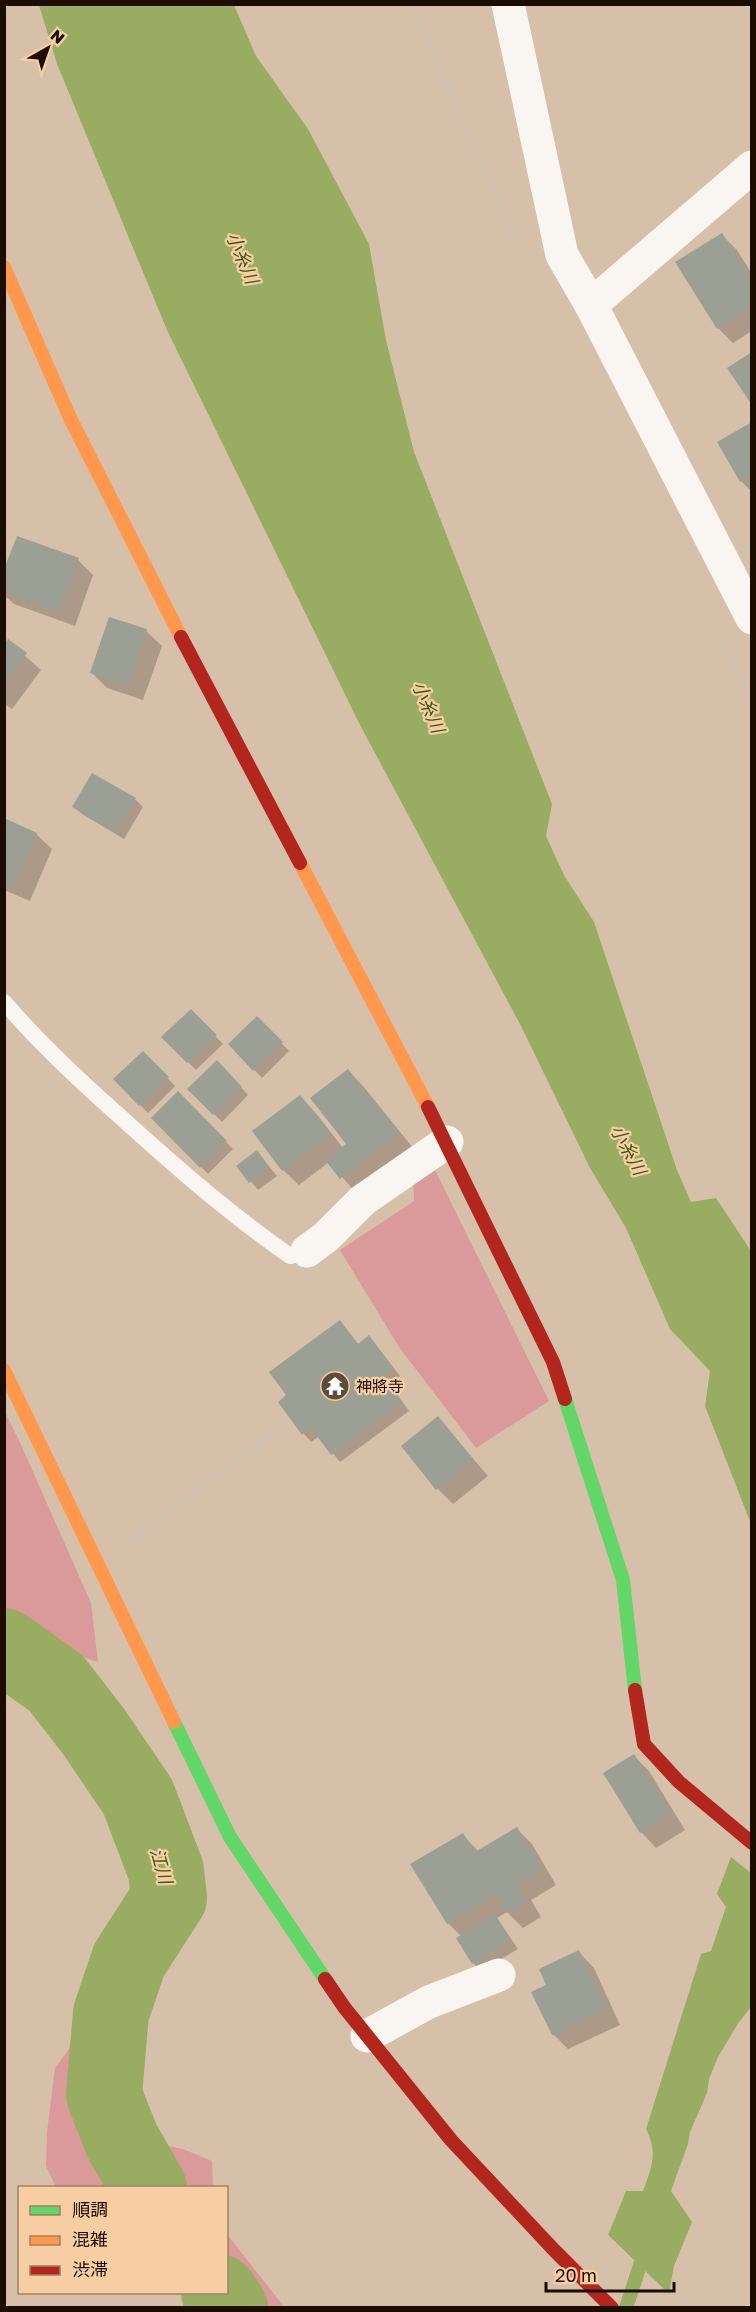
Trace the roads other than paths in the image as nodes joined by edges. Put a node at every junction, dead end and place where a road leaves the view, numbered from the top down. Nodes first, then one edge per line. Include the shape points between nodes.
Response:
1 (508, 4) edge
2 (752, 166) edge
3 (4, 267) edge
4 (591, 304) junction
5 (752, 618) edge
6 (4, 1002) edge
7 (447, 1143) junction
8 (307, 1251) joint
9 (4, 1370) edge
10 (752, 1844) edge
11 (499, 1975) dead end
12 (367, 2036) junction
13 (612, 2307) edge

1 - 4 street via 562,255
2 - 4 street
3 - 7 street via 71,420 150,579
4 - 5 street
6 - 8 lane via 72,1073 248,1226 290,1256
7 - 8 street via 363,1200
7 - 10 street via 553,1362 623,1580 637,1713 644,1744 679,1782
9 - 12 street via 230,1837
11 - 12 street via 429,2002
12 - 13 street via 451,2140

